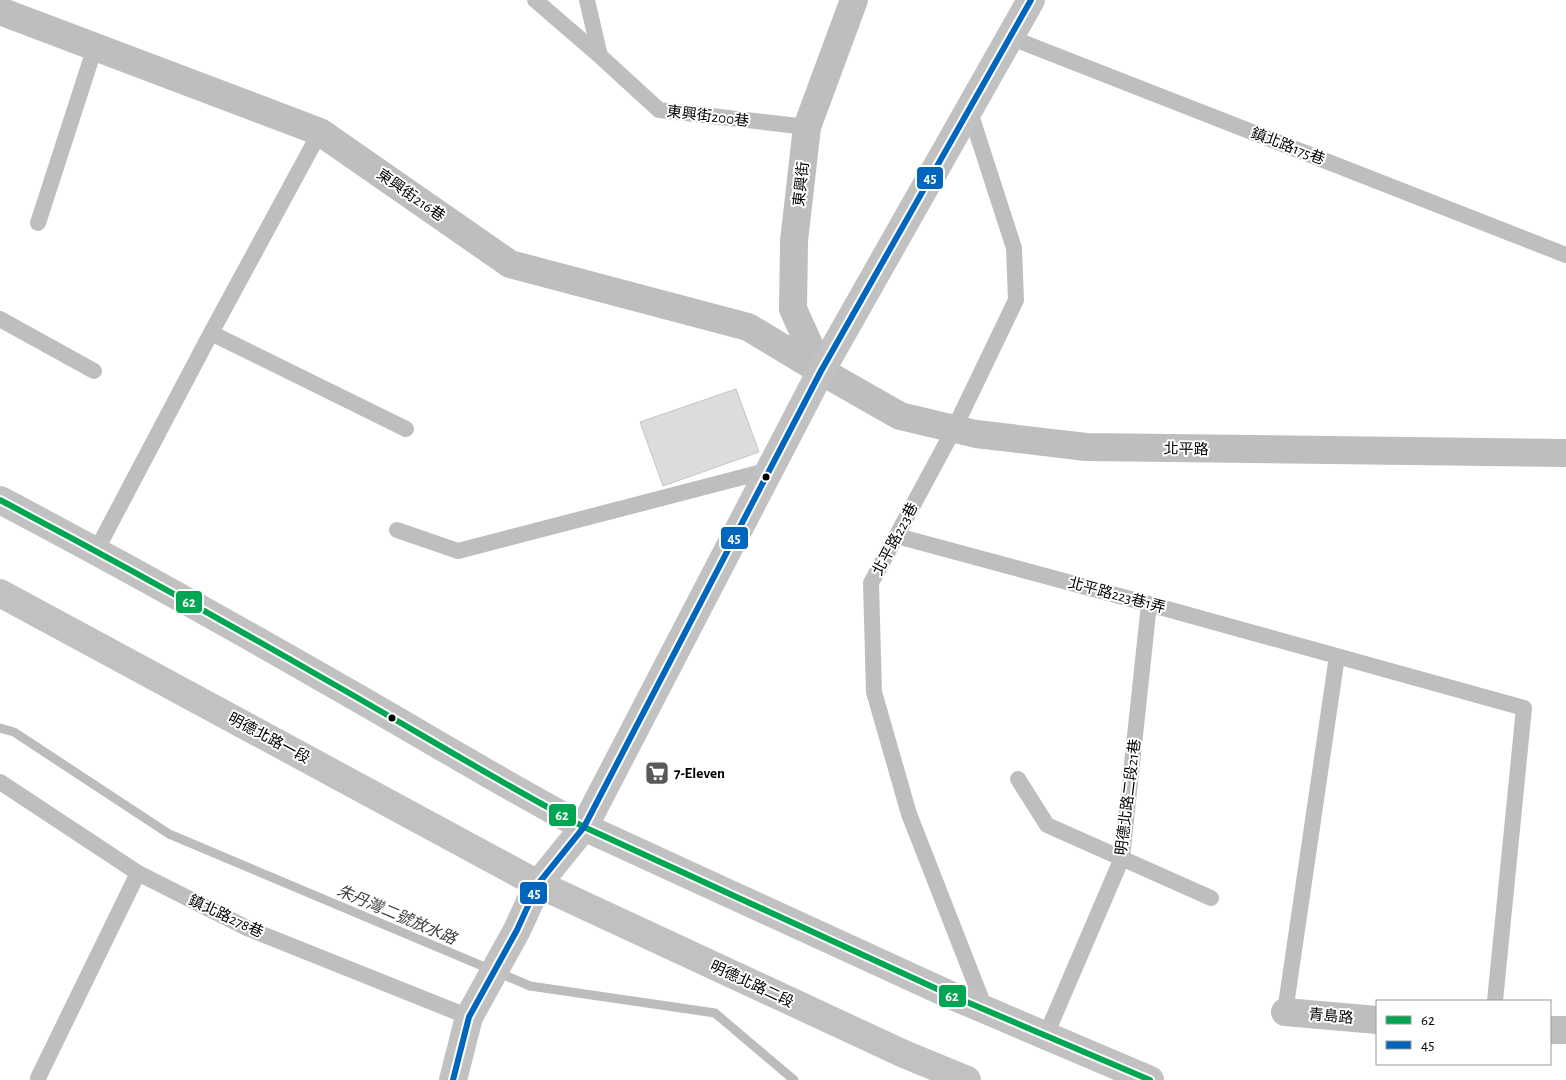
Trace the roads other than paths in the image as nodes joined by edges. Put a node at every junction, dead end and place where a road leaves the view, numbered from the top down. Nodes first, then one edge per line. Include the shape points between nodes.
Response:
1 (535, 0) edge
2 (587, 0) edge
3 (854, 0) edge
4 (1031, 0) edge
5 (0, 11) edge
6 (1010, 37) junction
7 (95, 48) junction
8 (600, 56) junction
9 (969, 109) junction
10 (807, 128) junction
11 (320, 132) junction
12 (38, 223) dead end
13 (1566, 255) edge
14 (0, 319) edge
15 (211, 333) junction
16 (94, 371) dead end
17 (821, 371) junction
18 (406, 429) dead end
19 (954, 429) junction
20 (1566, 453) edge
21 (770, 470) junction
22 (0, 500) edge
23 (397, 530) dead end
24 (897, 536) junction
25 (96, 551) junction
26 (0, 593) edge
27 (1149, 604) junction
28 (1336, 656) junction
29 (1018, 779) dead end
30 (0, 782) edge
31 (584, 827) junction
32 (1122, 858) junction
33 (138, 873) junction
34 (538, 884) junction
35 (1212, 898) dead end
36 (1495, 1000) edge
37 (476, 1006) junction
38 (986, 1011) junction
39 (1285, 1012) joint
40 (1376, 1020) edge
41 (1551, 1030) edge
42 (1566, 1030) edge
43 (1046, 1035) junction
44 (38, 1078) dead end
45 (453, 1080) edge
46 (967, 1080) edge
47 (1150, 1080) edge

1 - 8 lane, 東興街200巷
2 - 8 lane
3 - 10 street, 東興街
4 - 6 street
5 - 7 street, 東興街216巷
6 - 9 street
6 - 13 lane, 鎮北路175巷
7 - 11 street, 東興街216巷
7 - 12 lane
8 - 10 lane, 東興街200巷 via 658,110
9 - 17 street
9 - 19 lane, 北平路223巷 via 1014,248 1016,300
10 - 17 street, 東興街 via 794,242 793,309
11 - 15 lane
11 - 17 street, 東興街216巷 via 510,264 748,327
14 - 16 lane
15 - 18 lane
15 - 25 lane
17 - 19 street, 北平路 via 900,416
17 - 21 street
19 - 20 street, 北平路 via 1086,447
19 - 24 lane, 北平路223巷
21 - 23 lane via 458,551
21 - 31 street
22 - 25 street
24 - 27 lane, 北平路223巷1弄
24 - 38 lane, 北平路223巷 via 871,583 874,692 909,814
25 - 31 street
26 - 34 street, 明德北路一段
27 - 28 lane, 北平路223巷1弄
27 - 32 lane, 明德北路二段21巷
28 - 36 lane, 北平路223巷1弄 via 1524,708
28 - 39 lane
29 - 32 lane via 1047,826
30 - 33 lane, 鎮北路278巷
31 - 34 street
31 - 38 street
32 - 35 lane
32 - 43 lane, 明德北路二段21巷
33 - 37 lane, 鎮北路278巷 via 247,928
33 - 44 lane
34 - 37 street via 518,930
34 - 46 street, 明德北路二段 via 904,1054
37 - 45 street
38 - 43 street
39 - 40 street, 青島路
41 - 42 street
43 - 47 street

